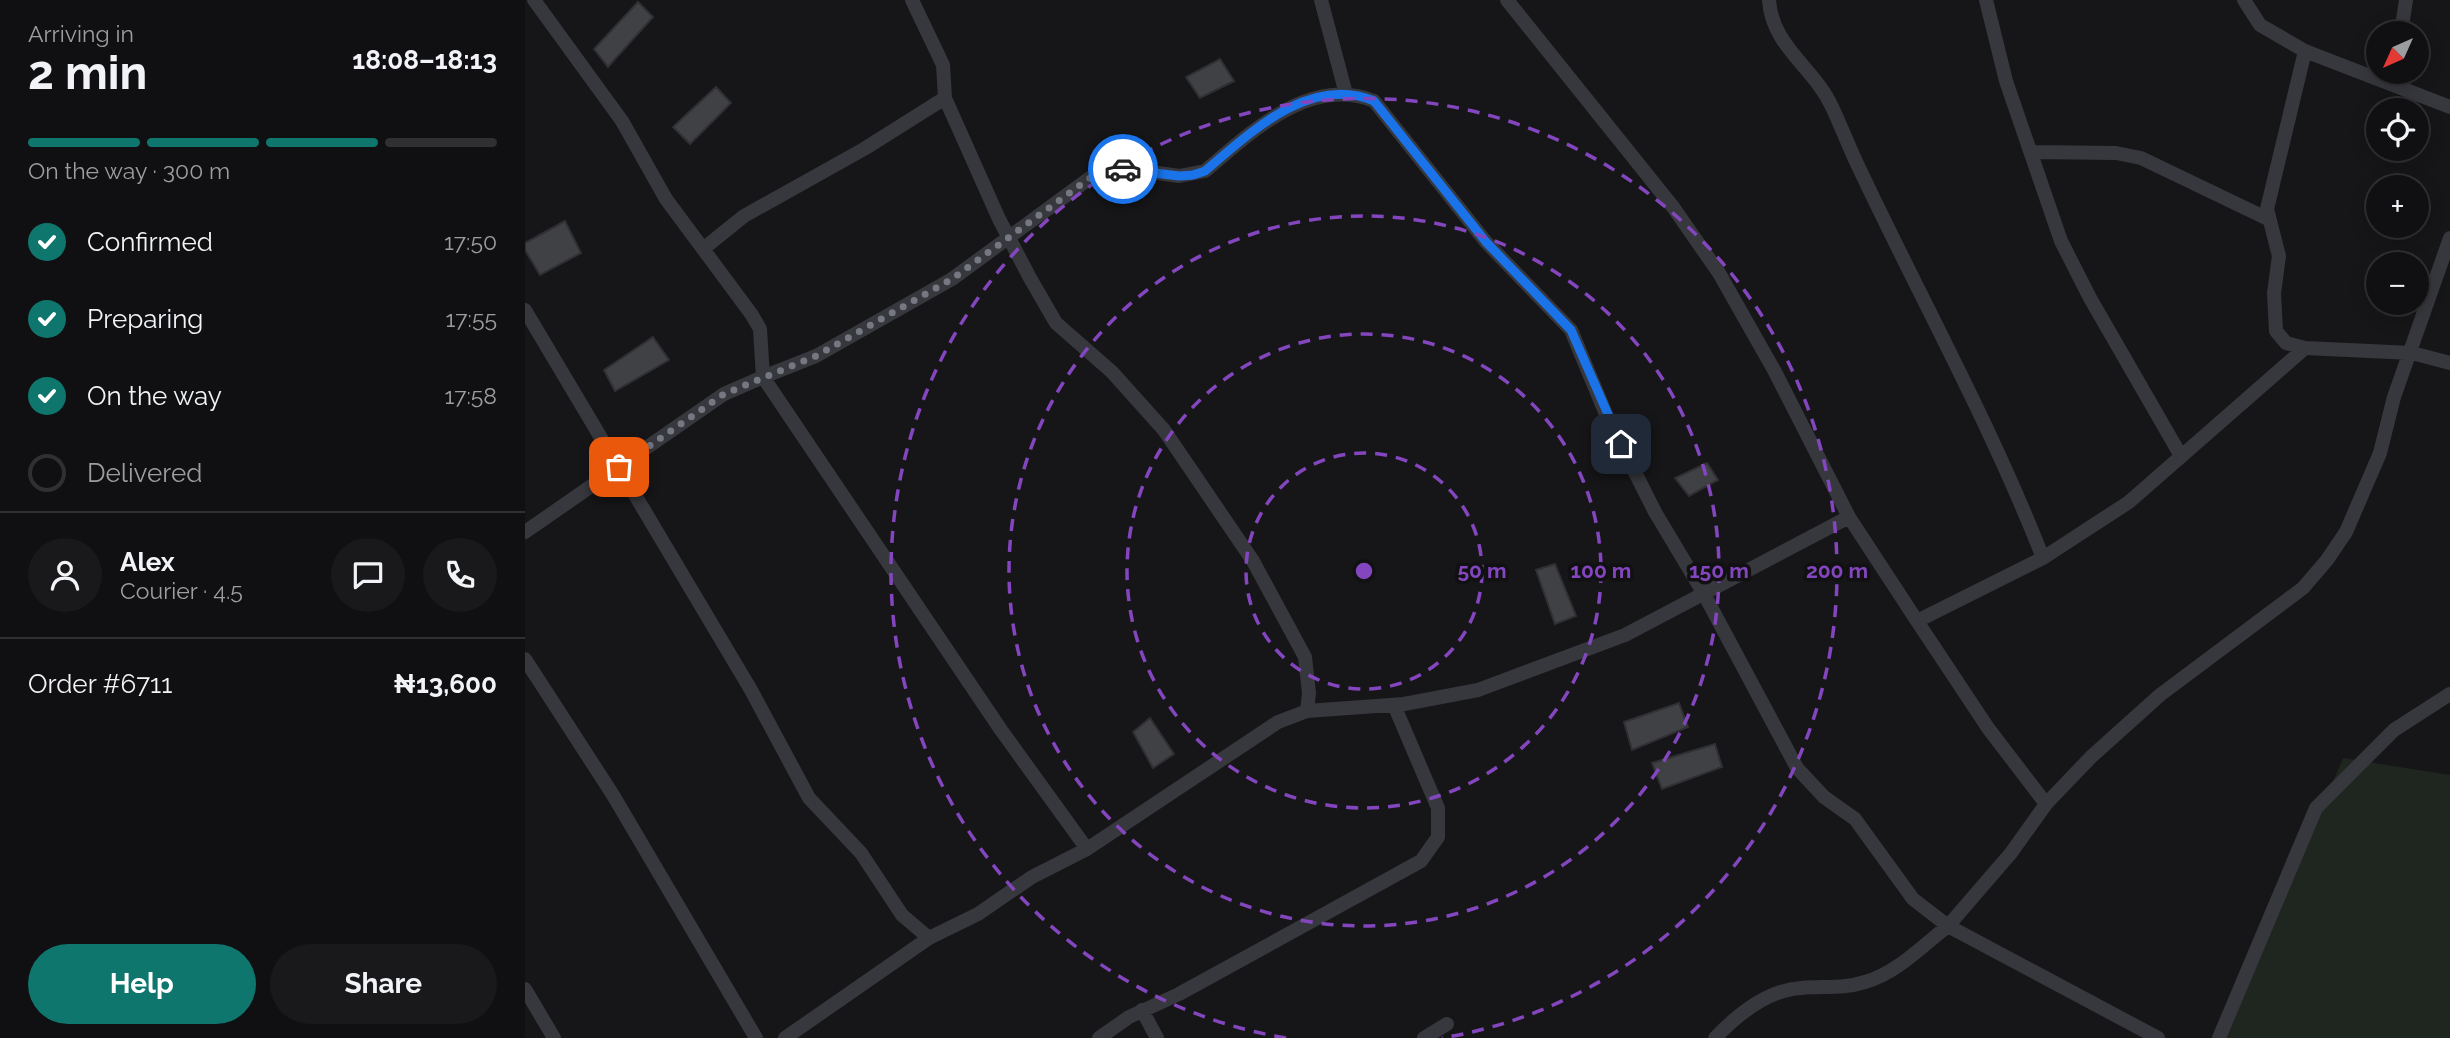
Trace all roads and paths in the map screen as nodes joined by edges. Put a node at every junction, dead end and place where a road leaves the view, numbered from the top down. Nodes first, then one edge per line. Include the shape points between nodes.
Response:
1 (534, 0) edge
2 (912, 0) edge
3 (1321, 0) edge
4 (1507, 0) edge
5 (1769, 0) edge
6 (1986, 0) edge
7 (2244, 0) edge
8 (2406, 0) edge
9 (2403, 21) edge
10 (2305, 51) junction
11 (2366, 70) edge
12 (2406, 84) edge
13 (1346, 94) junction
14 (945, 98) junction
15 (2450, 107) edge
16 (2031, 152) junction
17 (2267, 219) junction
18 (1009, 237) junction
19 (2450, 238) edge
20 (703, 248) junction
21 (525, 310) edge
22 (2305, 348) junction
23 (2411, 353) junction
24 (2450, 363) edge
25 (763, 377) junction
26 (2182, 456) junction
27 (619, 467) junction
28 (1849, 517) junction
29 (525, 532) edge
30 (2042, 558) junction
31 (1704, 594) junction
32 (1917, 621) junction
33 (525, 659) edge
34 (2450, 694) edge
35 (1394, 705) junction
36 (1307, 711) junction
37 (2046, 804) junction
38 (1087, 849) junction
39 (1948, 926) junction
40 (929, 939) junction
41 (525, 989) edge
42 (1142, 1010) junction
43 (1447, 1024) dead end
44 (554, 1038) edge
45 (756, 1038) edge
46 (785, 1038) edge
47 (1099, 1038) edge
48 (1157, 1038) edge
49 (1424, 1038) edge
50 (1715, 1038) edge
51 (2158, 1038) edge
52 (2219, 1038) edge

1 - 20 street via 622,121 653,180
2 - 14 street via 943,65
3 - 13 street
4 - 28 street via 1673,207 1719,273 1775,370
5 - 30 street via 1781,41 1832,106 1970,394
6 - 16 street
7 - 10 street via 2260,25
8 - 9 street
10 - 11 street
10 - 17 street
12 - 15 street
13 - 18 street via 1319,97 1283,111 1205,171 1193,175 1123,169 1101,172
13 - 31 street via 1374,101 1486,242 1571,330 1626,456
14 - 18 street
14 - 20 street via 744,216
16 - 17 street via 2116,153 2140,158
16 - 26 street via 2061,240
17 - 22 street via 2279,256 2274,293 2276,331 2286,343
18 - 25 street via 887,318 816,356
18 - 36 street via 1056,323 1135,395 1253,561 1305,657
19 - 23 street
20 - 25 street via 760,329
21 - 27 street
22 - 23 street
22 - 26 street
23 - 24 street
23 - 37 street via 2380,453 2346,532 2318,572 2160,695
25 - 27 street via 724,394
25 - 38 street via 1001,730
26 - 30 street via 2130,502
27 - 29 street
27 - 40 street via 751,690 809,799 861,853 902,915
28 - 31 street
28 - 32 street
30 - 32 street
31 - 35 street via 1625,635 1478,690
31 - 39 street via 1797,768 1824,797 1855,819 1913,899
32 - 37 street via 1988,728
33 - 45 street via 613,795
34 - 52 street via 2394,730 2316,808
35 - 36 street
35 - 42 street via 1438,808 1438,837 1431,849 1421,861
36 - 38 street via 1258,733
37 - 39 street
38 - 40 street
39 - 50 street via 1891,972 1833,989 1798,988 1772,996 1745,1010
39 - 51 street
40 - 46 street
41 - 44 street
42 - 47 street
42 - 48 street
43 - 49 street

